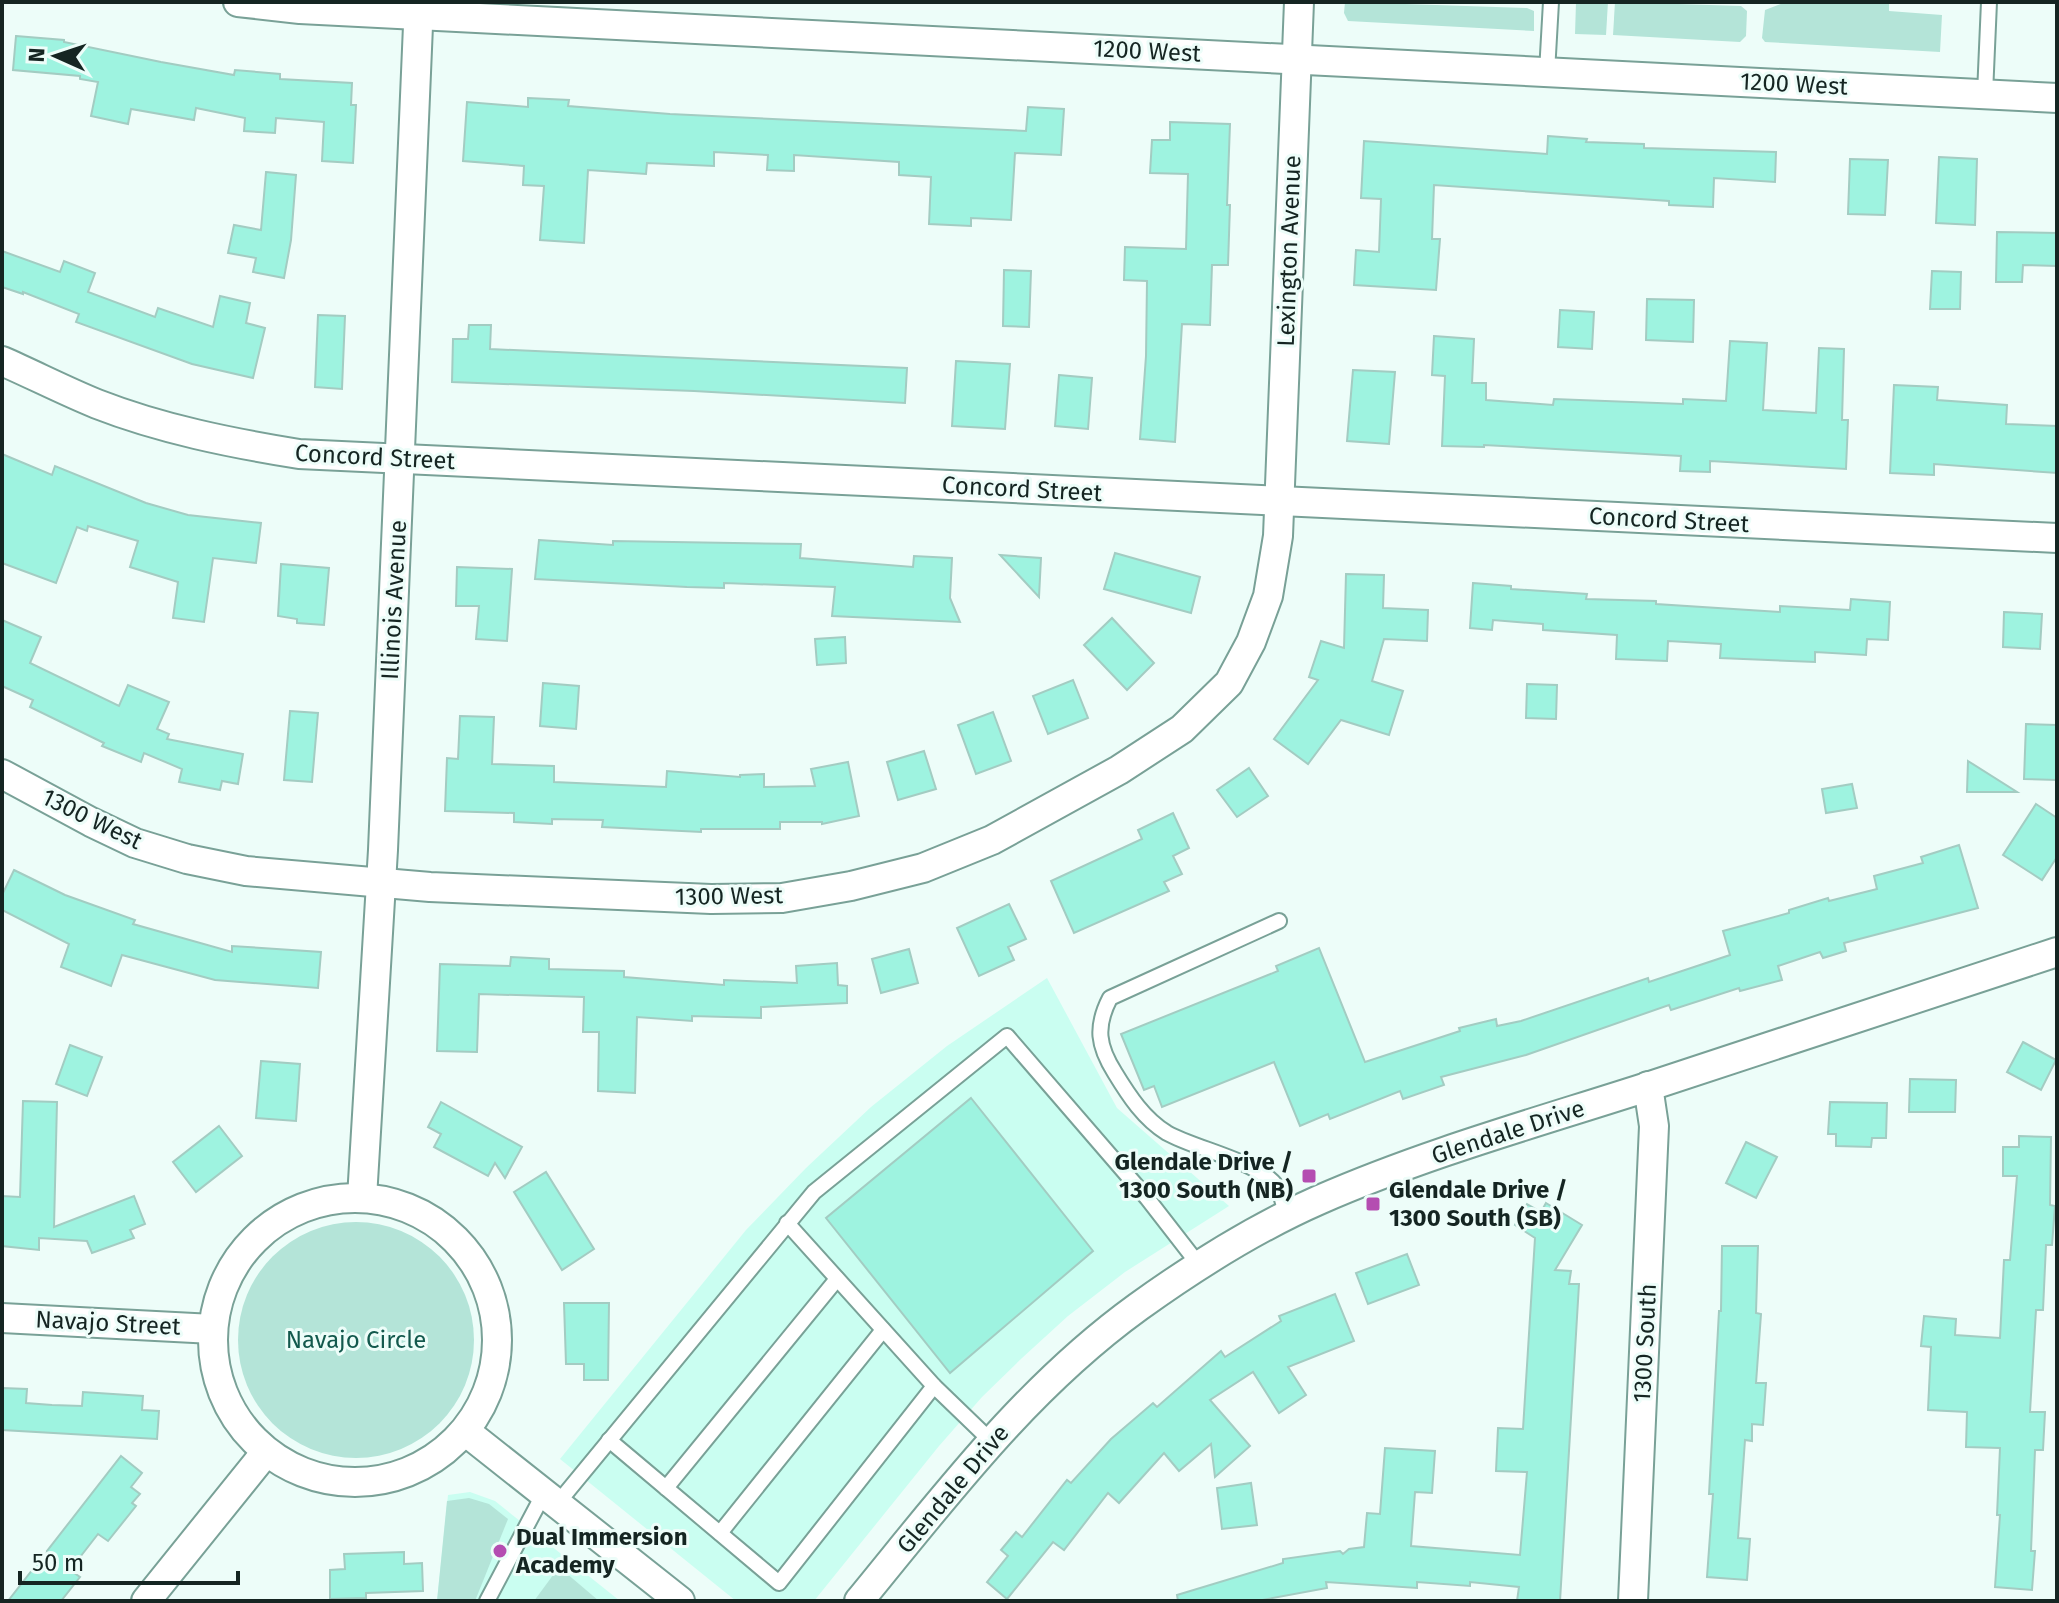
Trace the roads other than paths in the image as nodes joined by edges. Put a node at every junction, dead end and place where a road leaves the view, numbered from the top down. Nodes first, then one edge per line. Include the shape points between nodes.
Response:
1 (238, 2) edge
2 (1299, 2) edge
3 (1551, 2) edge
4 (1989, 2) edge
5 (419, 9) edge
6 (1297, 60) junction
7 (1547, 72) junction
8 (1985, 94) junction
9 (2057, 98) edge
10 (2, 361) edge
11 (399, 459) junction
12 (1279, 501) junction
13 (2057, 538) edge
14 (2, 774) edge
15 (381, 884) junction
16 (1279, 921) dead end
17 (2057, 952) edge
18 (1648, 1086) junction
19 (362, 1198) junction
20 (1286, 1216) junction
21 (787, 1223) junction
22 (1199, 1265) junction
23 (837, 1279) junction
24 (2, 1318) edge
25 (213, 1329) junction
26 (883, 1330) junction
27 (934, 1386) junction
28 (465, 1431) junction
29 (609, 1440) junction
30 (990, 1440) junction
31 (266, 1452) junction
32 (666, 1488) junction
33 (551, 1499) junction
34 (720, 1533) junction
35 (146, 1601) edge
36 (487, 1601) edge
37 (680, 1601) edge
38 (859, 1601) edge
39 (1633, 1601) edge

1 - 5 street, 1200 West via 300,9
2 - 6 street, Lexington Avenue
3 - 7 lane
4 - 8 lane
5 - 6 street, 1200 West
5 - 11 street, Illinois Avenue
6 - 7 street, 1200 West
6 - 12 street, Lexington Avenue
7 - 8 street, 1200 West
8 - 9 street, 1200 West
10 - 11 street, Concord Street via 96,403 193,433 299,454
11 - 12 street, Concord Street
11 - 15 street, Illinois Avenue
12 - 13 street, Concord Street
12 - 15 street, 1300 West via 1268,596 1229,683 1182,729 992,840 923,868 782,898
14 - 15 street, 1300 West via 135,843 187,859 246,871
15 - 19 street, Illinois Avenue
16 - 20 lane via 1110,998 1099,1038 1133,1103 1164,1131 1251,1166 1277,1186
17 - 18 street, Glendale Drive
18 - 20 street, Glendale Drive via 1440,1153
18 - 39 street, 1300 South via 1654,1126
19 - 25 street via 305,1207 256,1238 228,1276
19 - 28 street via 409,1208 432,1220 471,1257 484,1280 497,1331 496,1358 491,1383
20 - 22 street, Glendale Drive
21 - 22 lane via 829,1179 1007,1036
21 - 23 lane
21 - 29 lane
22 - 30 street, Glendale Drive via 1079,1354
23 - 26 lane
23 - 32 lane
24 - 25 street, Navajo Street
25 - 31 street via 223,1393 244,1430
26 - 27 lane
26 - 34 lane
27 - 30 lane
27 - 34 lane via 779,1583
28 - 31 street via 408,1473 360,1483 311,1476
28 - 33 street
29 - 32 lane
29 - 33 lane
30 - 38 street, Glendale Drive
31 - 35 street
32 - 34 lane
33 - 36 lane
33 - 37 street

